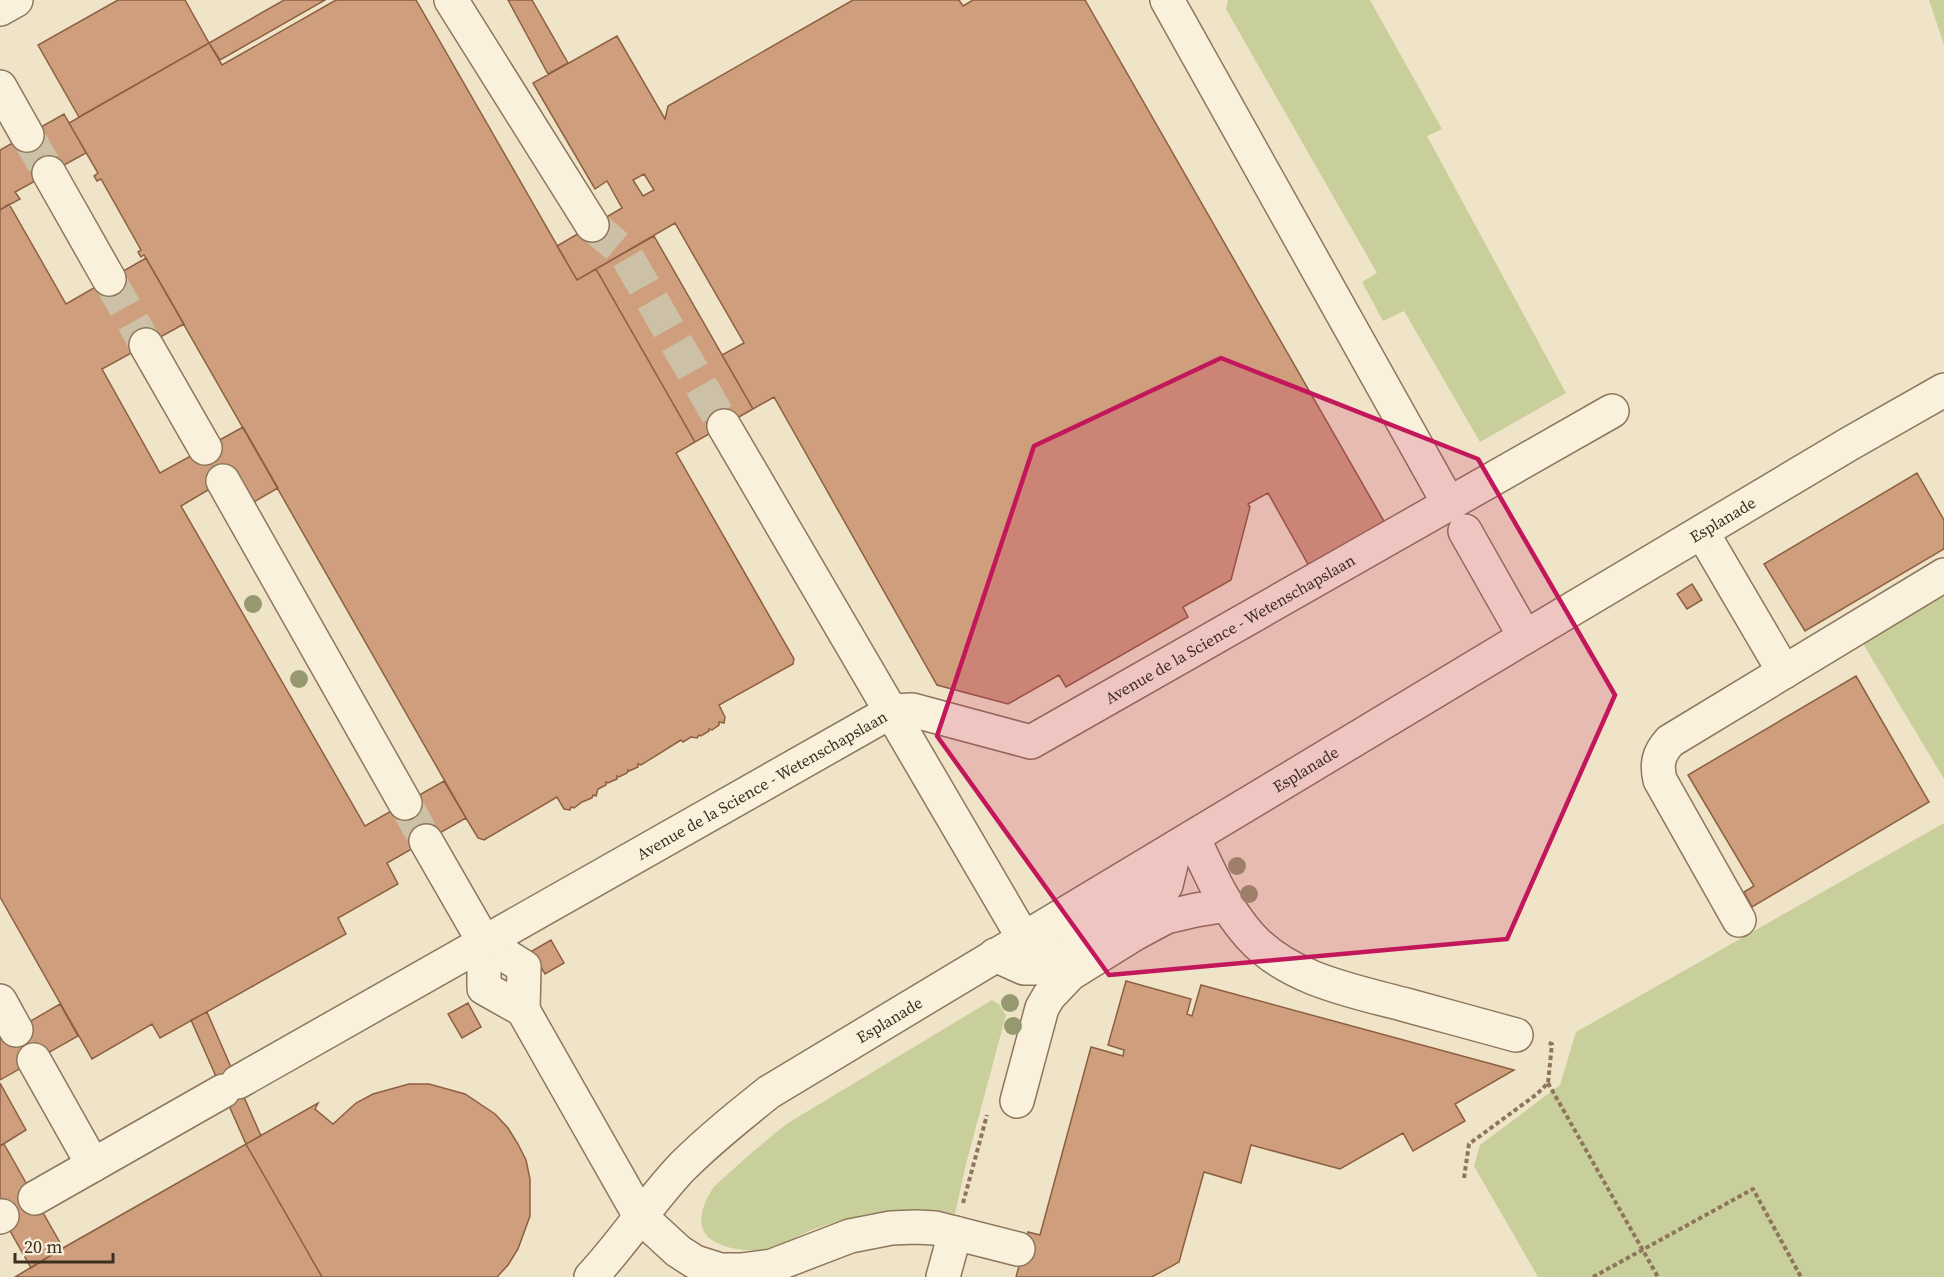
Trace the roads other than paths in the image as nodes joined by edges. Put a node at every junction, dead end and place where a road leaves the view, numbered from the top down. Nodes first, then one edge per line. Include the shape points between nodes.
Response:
1 (16, 0) edge
2 (451, 0) edge
3 (1167, 0) edge
4 (0, 9) edge
5 (0, 87) edge
6 (27, 135) tunnel mouth
7 (49, 173) tunnel mouth
8 (592, 225) tunnel mouth
9 (109, 279) tunnel mouth
10 (146, 345) tunnel mouth
11 (1944, 390) edge
12 (1612, 411) dead end
13 (724, 426) tunnel mouth
14 (205, 448) dead end
15 (223, 481) dead end
16 (1457, 517) junction
17 (1702, 531) junction
18 (1944, 575) edge
19 (1525, 637) junction
20 (1784, 672) junction
21 (892, 711) junction
22 (405, 803) tunnel mouth
23 (426, 841) tunnel mouth
24 (1184, 842) junction
25 (1227, 905) junction
26 (1739, 920) dead end
27 (1024, 939) junction
28 (484, 942) junction
29 (995, 955) junction
30 (0, 1001) edge
31 (16, 1030) dead end
32 (1529, 1038) road end
33 (34, 1060) dead end
34 (1017, 1101) road end
35 (93, 1165) junction
36 (35, 1198) dead end
37 (640, 1216) junction
38 (955, 1233) junction
39 (1018, 1249) dead end
40 (726, 1273) edge
41 (591, 1277) edge
42 (942, 1277) edge

1 - 4 street
2 - 8 street
3 - 16 street
5 - 6 street
7 - 9 street
10 - 14 street
11 - 17 street, Esplanade
12 - 16 street, Avenue de la Science - Wetenschapslaan
13 - 21 street
15 - 22 street
16 - 19 street
16 - 21 street, Avenue de la Science - Wetenschapslaan via 1032,742 912,710
17 - 19 street, Esplanade
17 - 20 street
18 - 20 street
19 - 24 street, Esplanade
20 - 26 street via 1670,741 1658,758 1660,780
21 - 27 street
21 - 28 street, Avenue de la Science - Wetenschapslaan
23 - 28 street
24 - 25 street
24 - 27 street, Esplanade
24 - 29 street via 1163,891 1093,934 1031,969
25 - 32 street via 1266,950 1308,975
25 - 34 street via 1166,917 1070,974 1042,1008
27 - 29 street, Esplanade
28 - 35 street, Avenue de la Science - Wetenschapslaan
28 - 37 street via 484,988 523,1010
29 - 37 street, Esplanade via 769,1092 681,1168
30 - 31 street
33 - 35 street
35 - 36 street, Avenue de la Science - Wetenschapslaan
37 - 40 street via 695,1263
37 - 41 street, Esplanade
38 - 39 street
38 - 40 street via 916,1227 867,1232 772,1266
38 - 42 street

